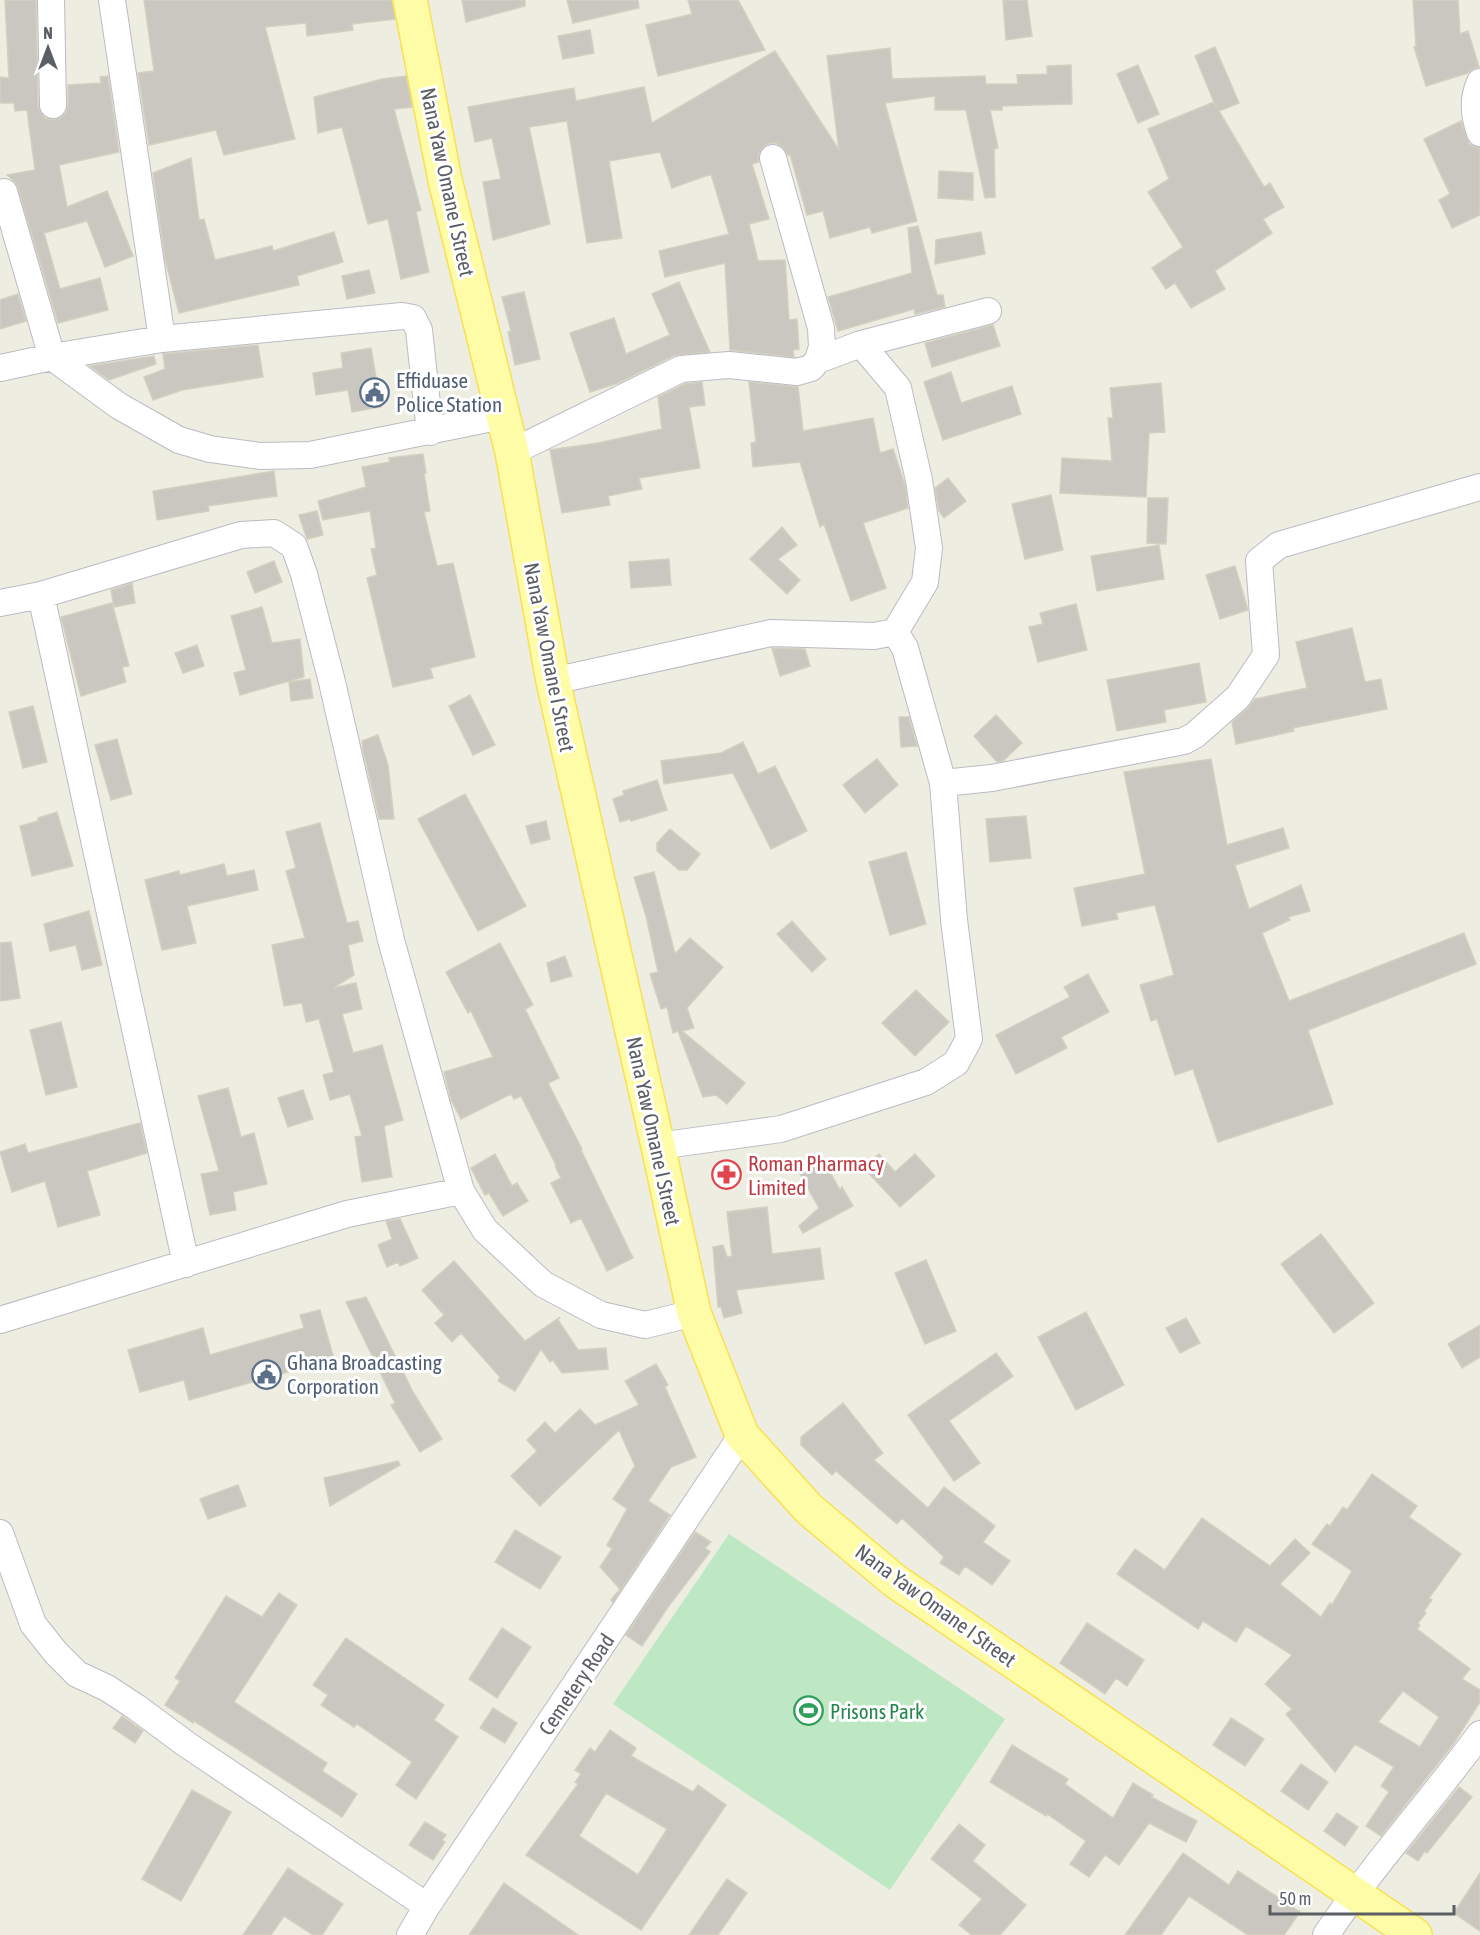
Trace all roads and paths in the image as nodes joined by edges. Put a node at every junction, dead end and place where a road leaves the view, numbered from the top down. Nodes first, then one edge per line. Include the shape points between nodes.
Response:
1 (51, 0) edge
2 (112, 0) edge
3 (410, 0) edge
4 (1480, 82) edge
5 (53, 105) dead end
6 (1480, 133) edge
7 (773, 158) dead end
8 (4, 192) dead end
9 (988, 310) dead end
10 (162, 339) junction
11 (861, 344) junction
12 (52, 357) junction
13 (818, 360) junction
14 (0, 368) edge
15 (502, 416) junction
16 (430, 432) junction
17 (512, 452) junction
18 (1480, 487) edge
19 (41, 595) junction
20 (0, 603) edge
21 (895, 632) junction
22 (552, 681) junction
23 (943, 783) junction
24 (658, 1146) junction
25 (461, 1191) junction
26 (186, 1264) junction
27 (694, 1313) junction
28 (0, 1320) edge
29 (742, 1435) junction
30 (0, 1533) edge
31 (1480, 1734) edge
32 (1354, 1894) junction
33 (427, 1906) junction
34 (412, 1934) edge
35 (1326, 1935) edge
36 (1415, 1935) edge

1 - 5 street
2 - 10 street
3 - 15 main road, Nana Yaw Omane I Street via 445,180
4 - 6 street via 1474,113
7 - 13 street via 821,328
8 - 12 street
9 - 11 street
10 - 12 street
10 - 16 street via 413,318 419,330
11 - 13 street
11 - 21 street via 898,388 920,480 929,548 925,582
12 - 14 street
12 - 16 street via 119,406 179,441 210,449 260,456 310,455
13 - 17 street via 811,368 797,372 729,365 681,369
15 - 16 street
15 - 17 main road, Nana Yaw Omane I Street
17 - 22 main road, Nana Yaw Omane I Street
18 - 23 street via 1279,545 1259,561 1266,655 1238,697 1195,735 1184,741 992,778
19 - 20 street
19 - 25 street via 241,535 274,533 294,546 332,682 391,940
19 - 26 street
21 - 22 street via 874,636 771,633
21 - 23 street via 905,648
22 - 24 main road, Nana Yaw Omane I Street
23 - 24 street via 969,1039 956,1063 926,1082 781,1129
24 - 27 main road, Nana Yaw Omane I Street
25 - 26 street via 347,1214
25 - 27 street via 485,1230 543,1284 591,1310 645,1325
26 - 28 street
27 - 29 main road, Nana Yaw Omane I Street
29 - 32 main road, Nana Yaw Omane I Street via 809,1509 895,1581
29 - 33 street, Cemetery Road
30 - 33 street via 33,1624 77,1674 136,1707
31 - 32 street
32 - 35 street
32 - 36 main road, Nana Yaw Omane I Street
33 - 34 street, Cemetery Road

